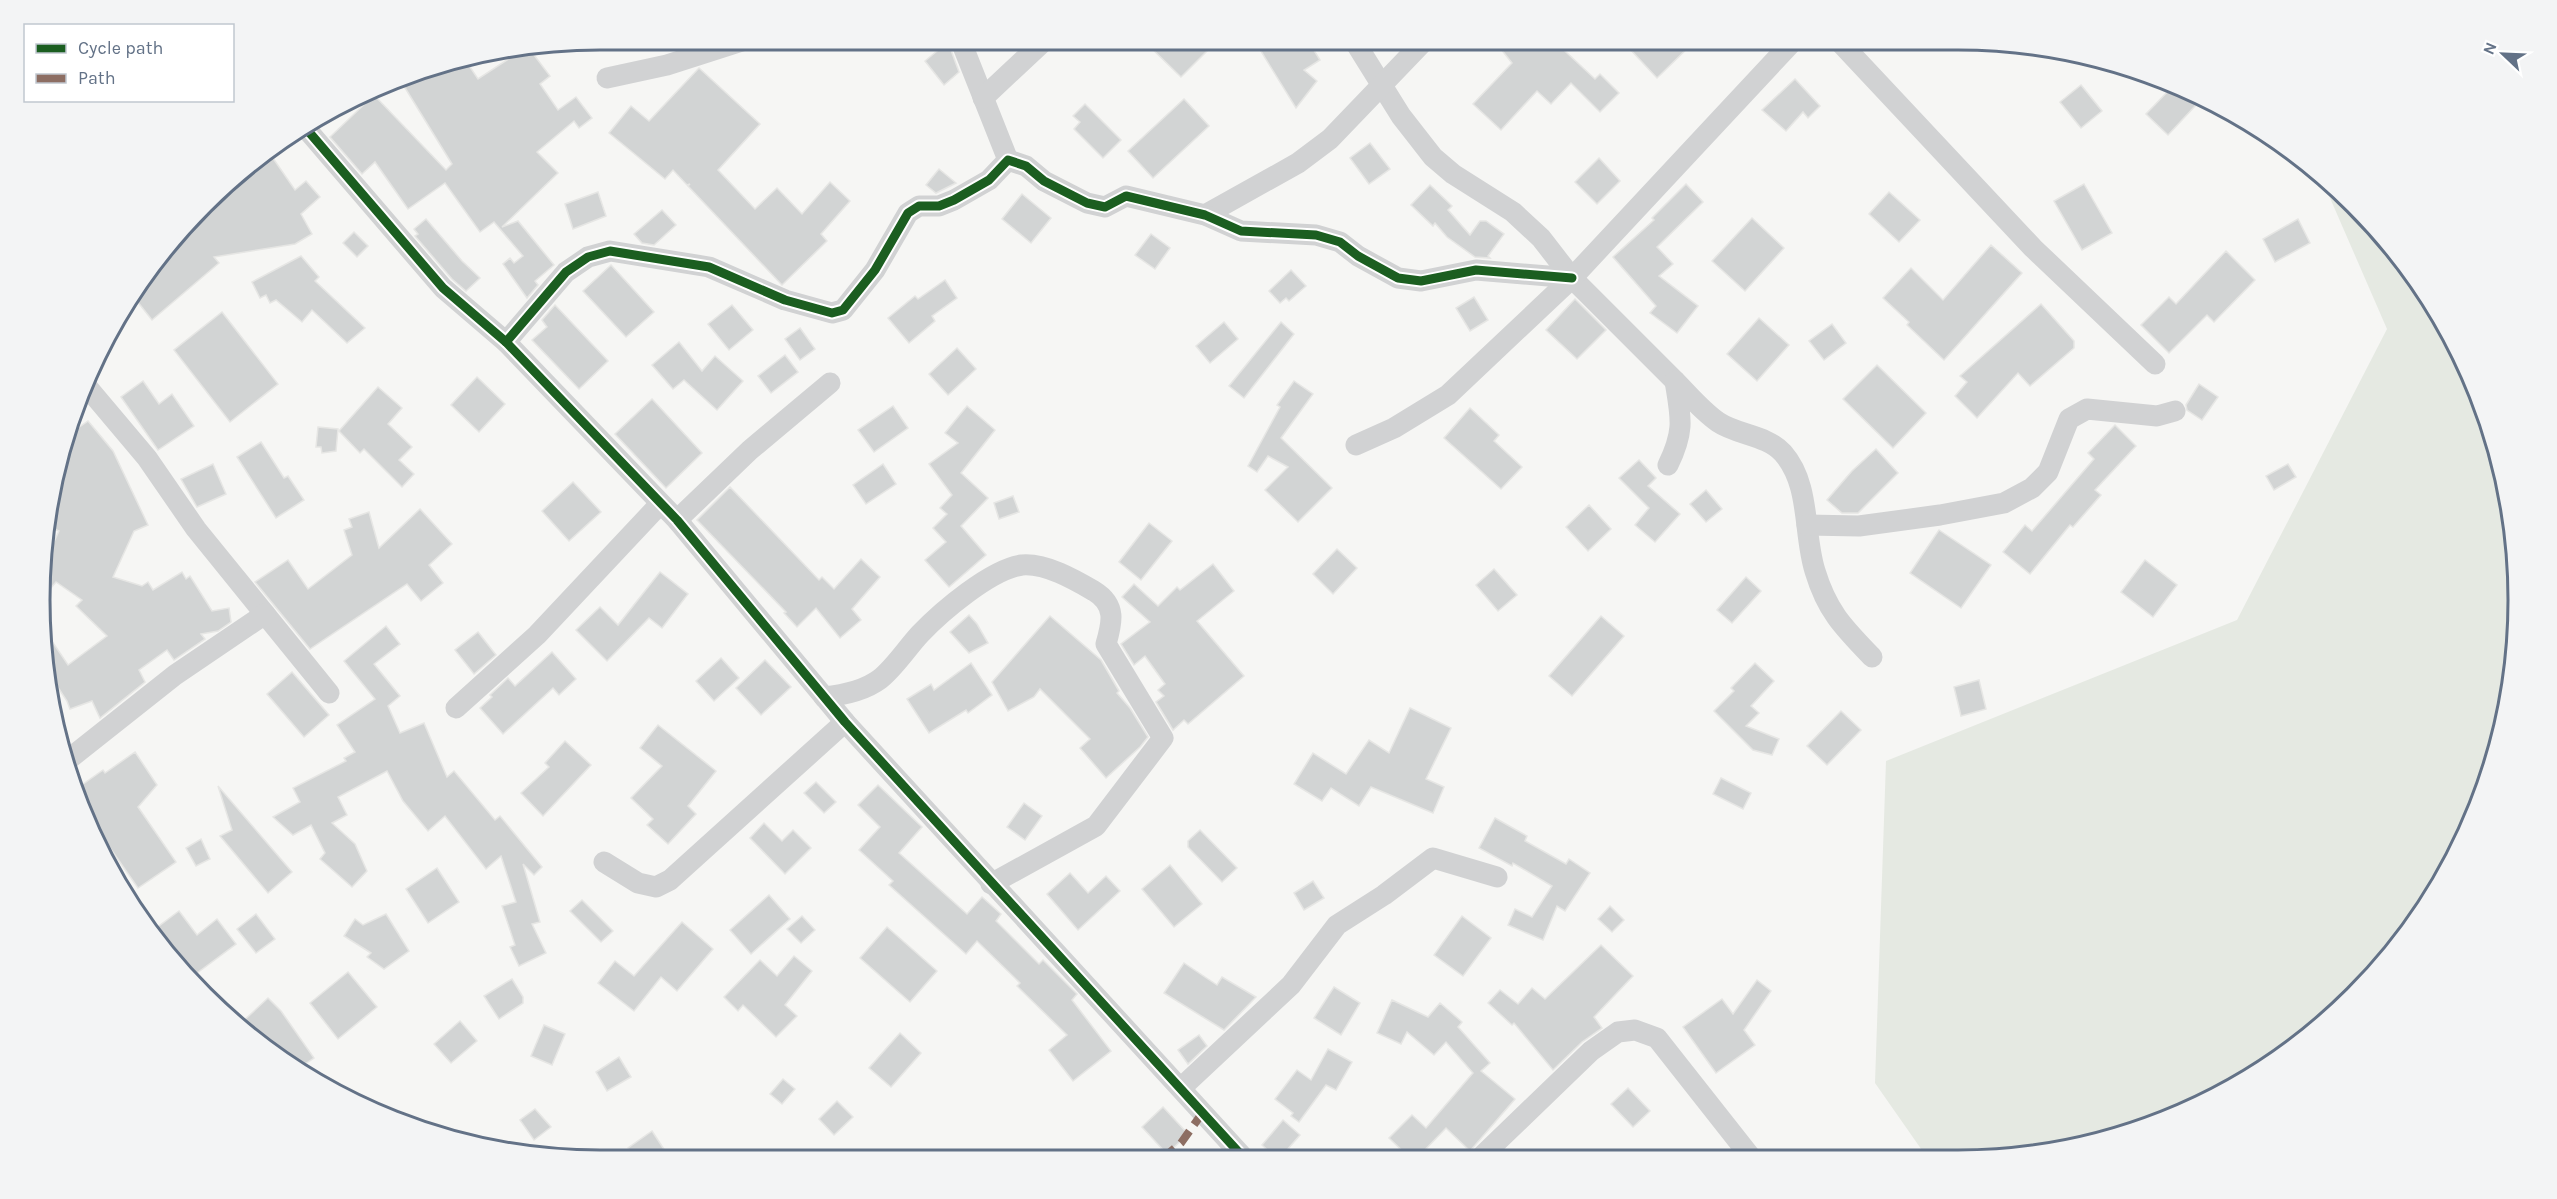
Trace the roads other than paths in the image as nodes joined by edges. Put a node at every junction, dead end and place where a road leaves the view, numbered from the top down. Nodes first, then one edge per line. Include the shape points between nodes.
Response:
1 (714, 50) edge
2 (964, 50) edge
3 (1034, 50) edge
4 (1360, 50) edge
5 (1415, 50) edge
6 (1785, 50) edge
7 (1847, 50) edge
8 (607, 78) dead end
9 (1384, 85) junction
10 (983, 98) junction
11 (309, 132) edge
12 (1008, 160) junction
13 (1204, 215) junction
14 (1572, 278) junction
15 (506, 342) junction
16 (2155, 364) dead end
17 (1675, 381) junction
18 (830, 383) dead end
19 (90, 391) edge
20 (2175, 411) dead end
21 (1356, 446) dead end
22 (1668, 465) dead end
23 (660, 504) junction
24 (677, 520) junction
25 (1807, 525) junction
26 (265, 614) junction
27 (1872, 657) dead end
28 (329, 693) dead end
29 (824, 697) junction
30 (456, 708) dead end
31 (845, 722) junction
32 (73, 756) edge
33 (604, 862) dead end
34 (1497, 877) dead end
35 (991, 884) junction
36 (1181, 1088) junction
37 (1237, 1150) edge
38 (1488, 1150) edge
39 (1745, 1150) edge

1 - 8 street
2 - 10 street
3 - 10 street
4 - 9 street
5 - 9 street
6 - 14 street
7 - 16 street via 2034,248
9 - 13 street via 1330,139 1298,163
9 - 14 street via 1401,117 1433,158 1513,213 1541,238
10 - 12 street
11 - 15 street via 443,288
12 - 13 street via 1026,166 1044,181 1087,203 1105,207 1126,196
12 - 15 street via 973,190 939,206 919,206 908,213 875,270 843,310 832,313 785,300 709,267 610,251 588,257 566,272
13 - 14 street via 1241,231 1316,235 1340,242 1398,278 1421,281 1476,270
14 - 17 street
14 - 21 street via 1448,395
15 - 23 street
17 - 22 street via 1682,418 1679,442
17 - 25 street via 1718,422 1783,453 1800,484
18 - 24 street via 750,450
19 - 26 street via 147,458 196,529
20 - 25 street via 2157,416 2087,409 2069,419 2048,472 2032,488 2004,503 1859,526
23 - 24 street
23 - 30 street via 537,635
24 - 29 street
25 - 27 street via 1814,569 1828,607
26 - 28 street
26 - 32 street via 175,675
29 - 31 street
29 - 35 street via 848,694 881,678 958,599 990,578 1022,566 1054,570 1098,593 1110,608 1113,621 1106,644 1163,738 1096,826
31 - 33 street via 670,880 656,887 638,883
31 - 35 street
34 - 36 street via 1433,858 1419,866 1384,895 1337,925 1291,985
35 - 36 street
36 - 37 street
38 - 39 street via 1591,1051 1618,1032 1635,1030 1658,1038

